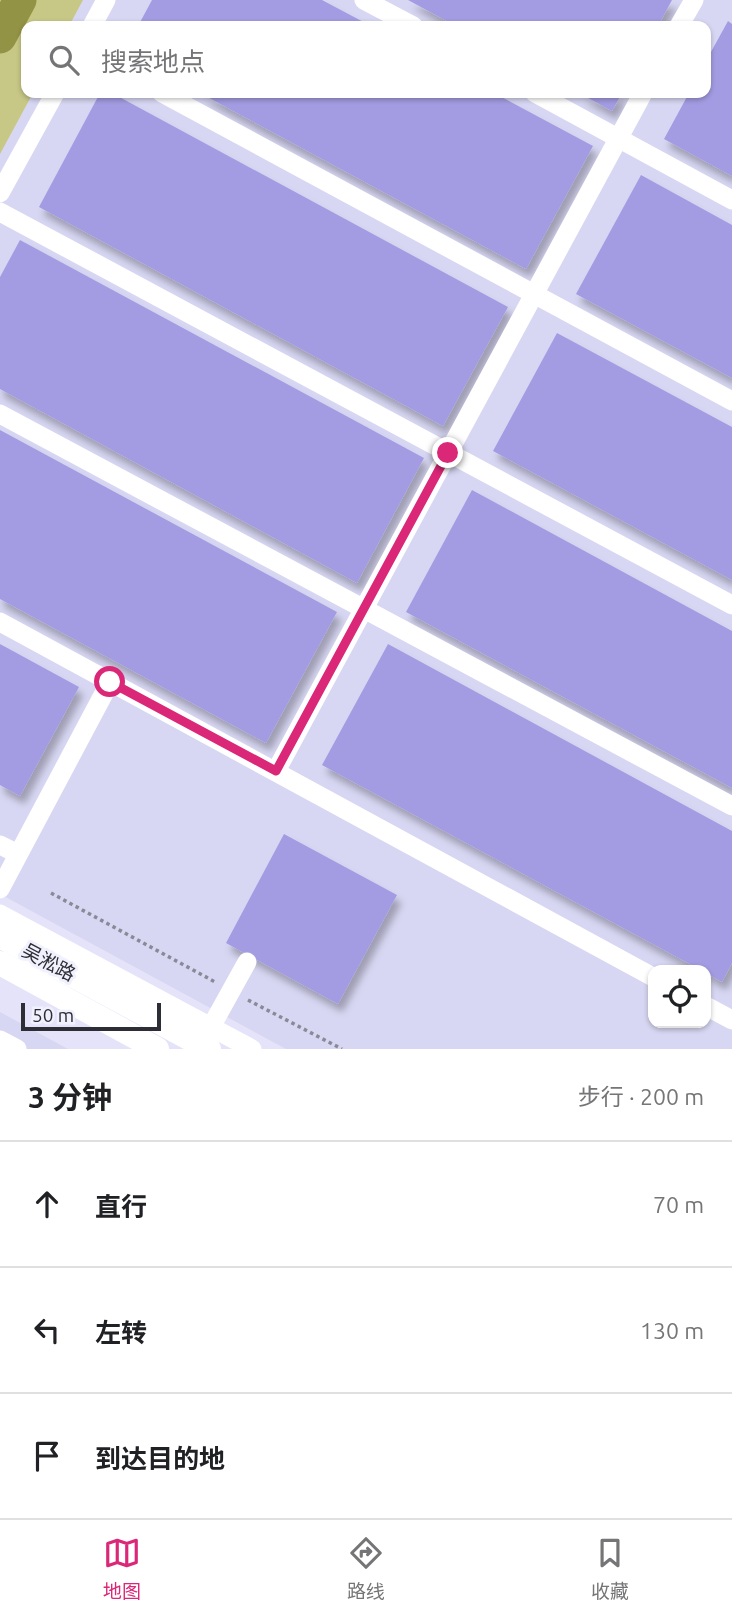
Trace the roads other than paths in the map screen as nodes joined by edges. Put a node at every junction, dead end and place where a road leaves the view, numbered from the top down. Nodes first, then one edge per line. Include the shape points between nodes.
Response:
1 (106, 0) edge
2 (364, 0) edge
3 (694, 0) edge
4 (95, 21) edge
5 (404, 21) edge
6 (683, 21) edge
7 (52, 98) edge
8 (171, 98) edge
9 (544, 98) edge
10 (640, 98) edge
11 (619, 138) junction
12 (0, 193) edge
13 (732, 200) edge
14 (0, 212) edge
15 (534, 294) junction
16 (732, 401) edge
17 (0, 414) edge
18 (448, 453) junction
19 (732, 605) edge
20 (364, 609) junction
21 (0, 622) edge
22 (110, 682) junction
23 (276, 771) junction
24 (732, 806) edge
25 (0, 845) edge
26 (18, 854) junction
27 (0, 889) edge
28 (0, 914) edge
29 (0, 936) edge
30 (247, 962) dead end
31 (0, 963) edge
32 (648, 974) edge
33 (711, 1009) edge
34 (732, 1020) edge
35 (210, 1038) edge
36 (0, 1040) edge
37 (17, 1049) edge
38 (157, 1049) edge
39 (252, 1049) edge

1 - 4 lane
2 - 5 lane
3 - 6 lane
7 - 12 lane
8 - 15 lane
9 - 11 lane
10 - 11 lane
11 - 13 lane
11 - 15 lane
14 - 18 lane
15 - 16 lane
15 - 18 lane
17 - 20 lane
18 - 19 lane
18 - 20 lane
20 - 23 lane
20 - 24 lane
21 - 22 lane
22 - 23 lane
22 - 26 lane
23 - 32 lane
25 - 26 lane
26 - 27 lane
28 - 35 lane
29 - 35 main road, 吴淞路
30 - 35 lane
31 - 38 main road, 吴淞路
33 - 34 lane
35 - 39 lane
36 - 37 lane

